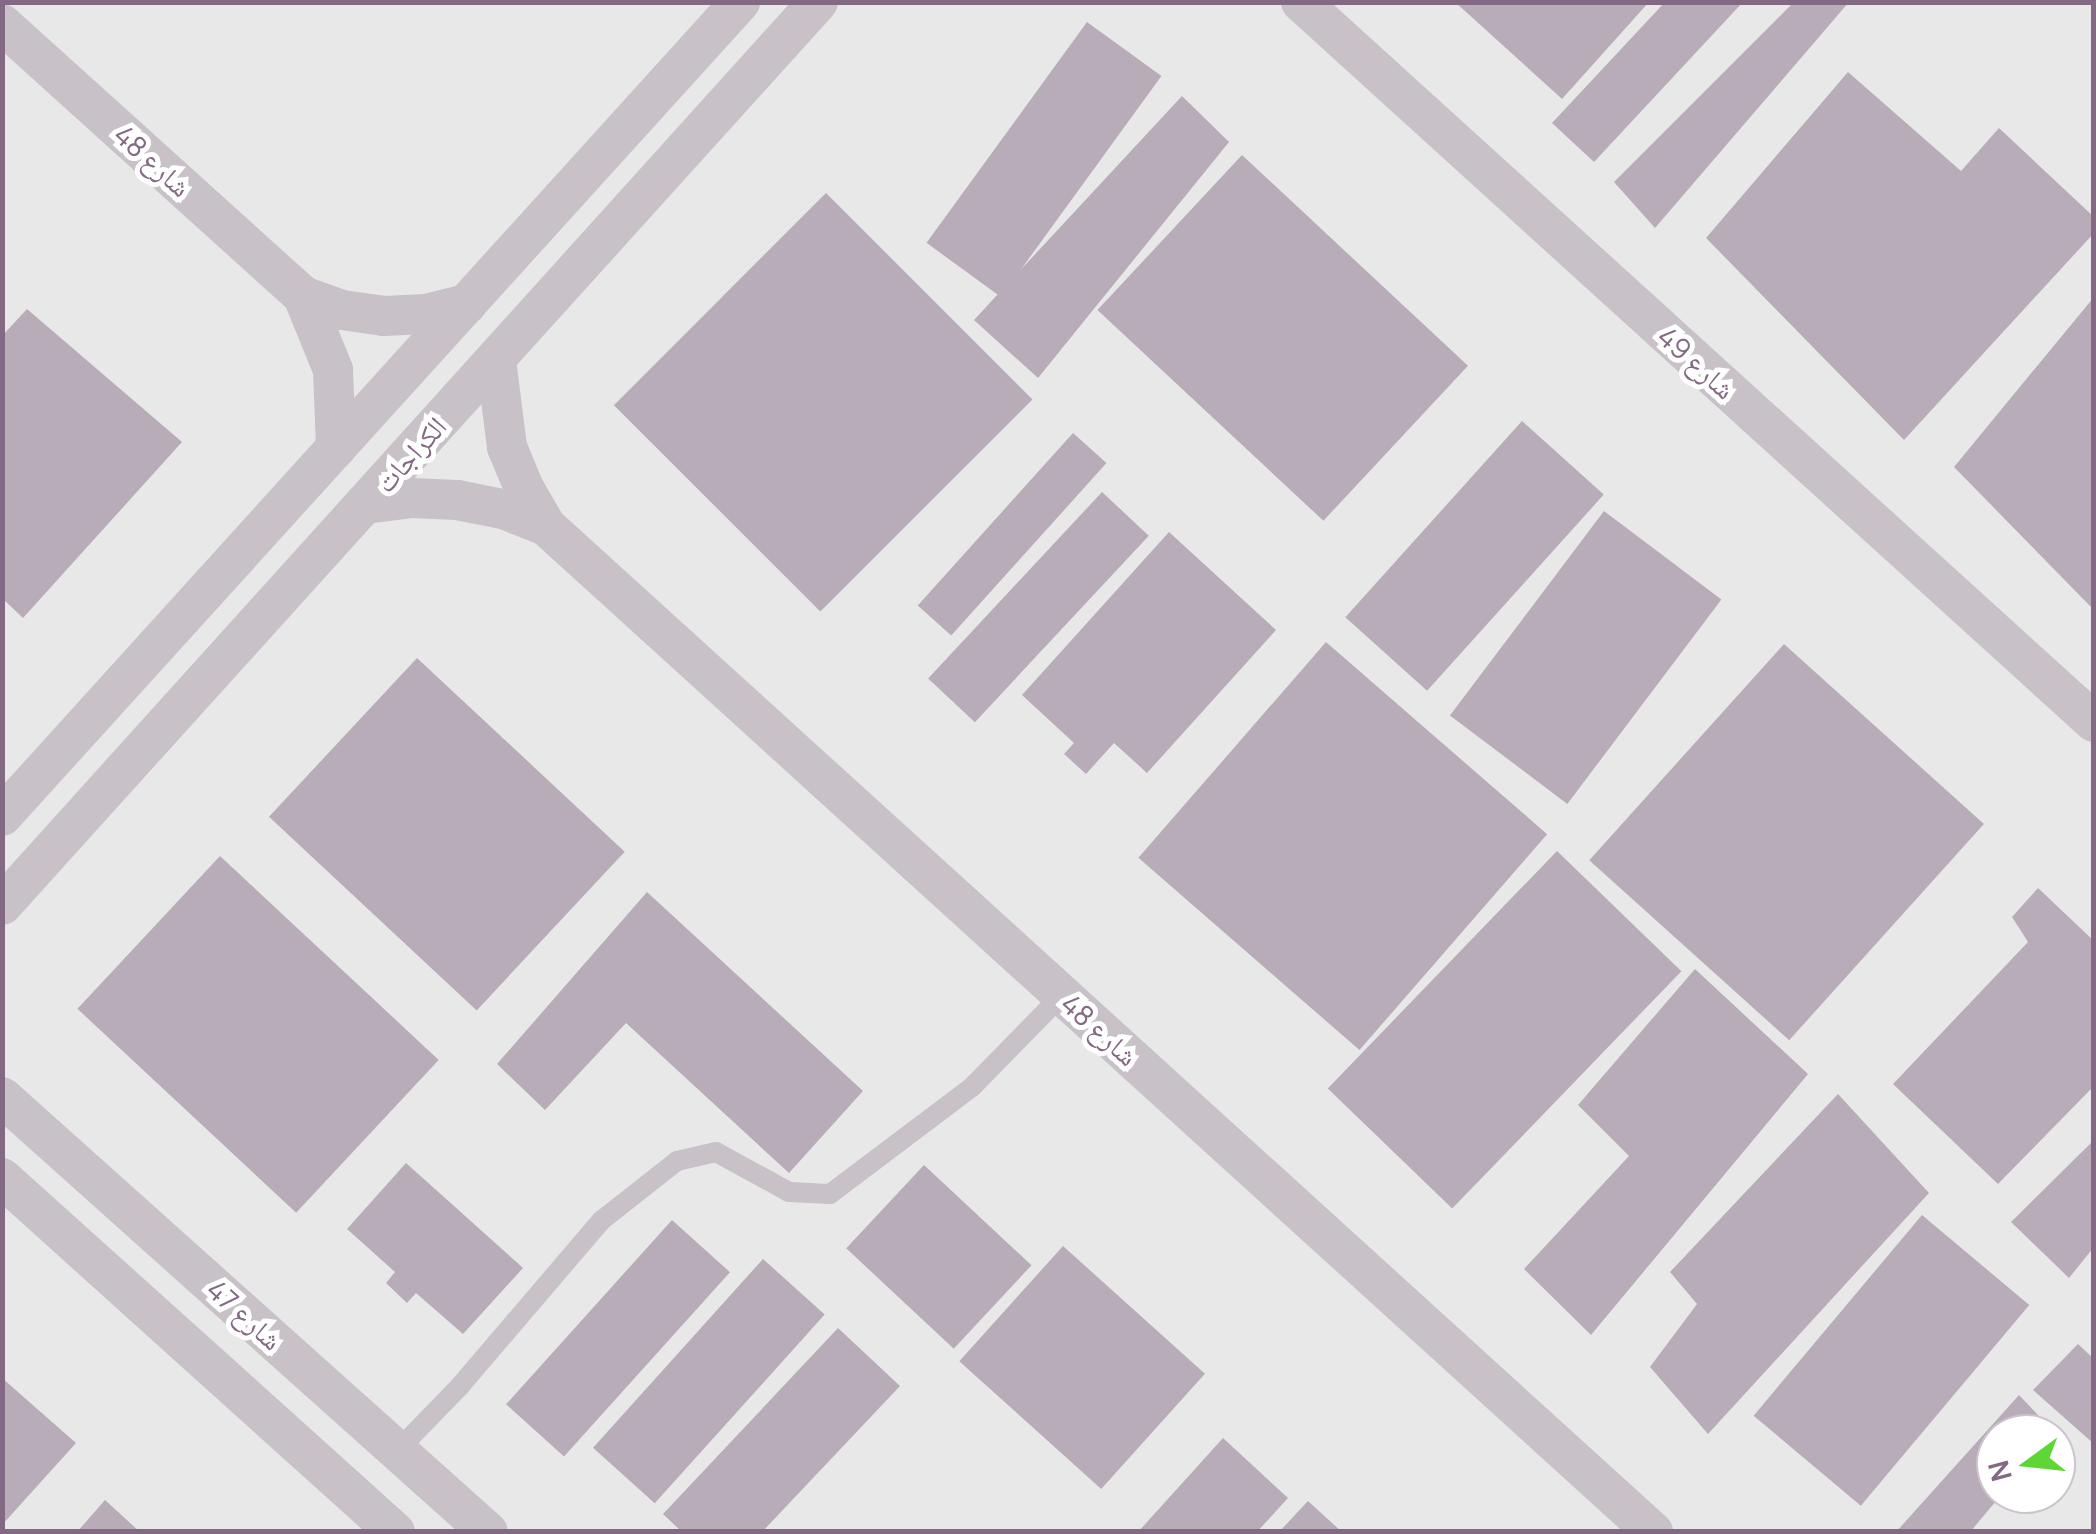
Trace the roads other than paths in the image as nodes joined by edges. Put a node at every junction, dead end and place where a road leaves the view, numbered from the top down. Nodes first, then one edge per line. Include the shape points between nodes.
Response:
1 (740, 2) edge
2 (818, 2) edge
3 (1301, 2) edge
4 (2, 24) edge
5 (303, 296) junction
6 (467, 304) junction
7 (496, 360) junction
8 (336, 448) junction
9 (365, 504) junction
10 (546, 526) junction
11 (2094, 722) edge
12 (2, 816) edge
13 (2, 905) edge
14 (1062, 994) junction
15 (2, 1097) edge
16 (2, 1178) edge
17 (398, 1450) junction
18 (395, 1532) edge
19 (488, 1532) edge
20 (1653, 1532) edge

1 - 6 street
2 - 7 street, الكراجات
3 - 11 street, شارع 49
4 - 5 street, شارع 48
5 - 6 street, شارع 48 via 384,316
5 - 8 street, شارع 48 via 332,370
6 - 8 street
7 - 9 street, الكراجات
7 - 10 street, شارع 48 via 507,447
8 - 12 street
9 - 10 street, شارع 48 via 457,500
9 - 13 street, الكراجات
10 - 14 street, شارع 48
14 - 17 lane via 972,1087 830,1194 789,1192 716,1152 677,1161 602,1220
14 - 20 street, شارع 48
15 - 17 street, شارع 47
16 - 18 street
17 - 19 street, شارع 47

